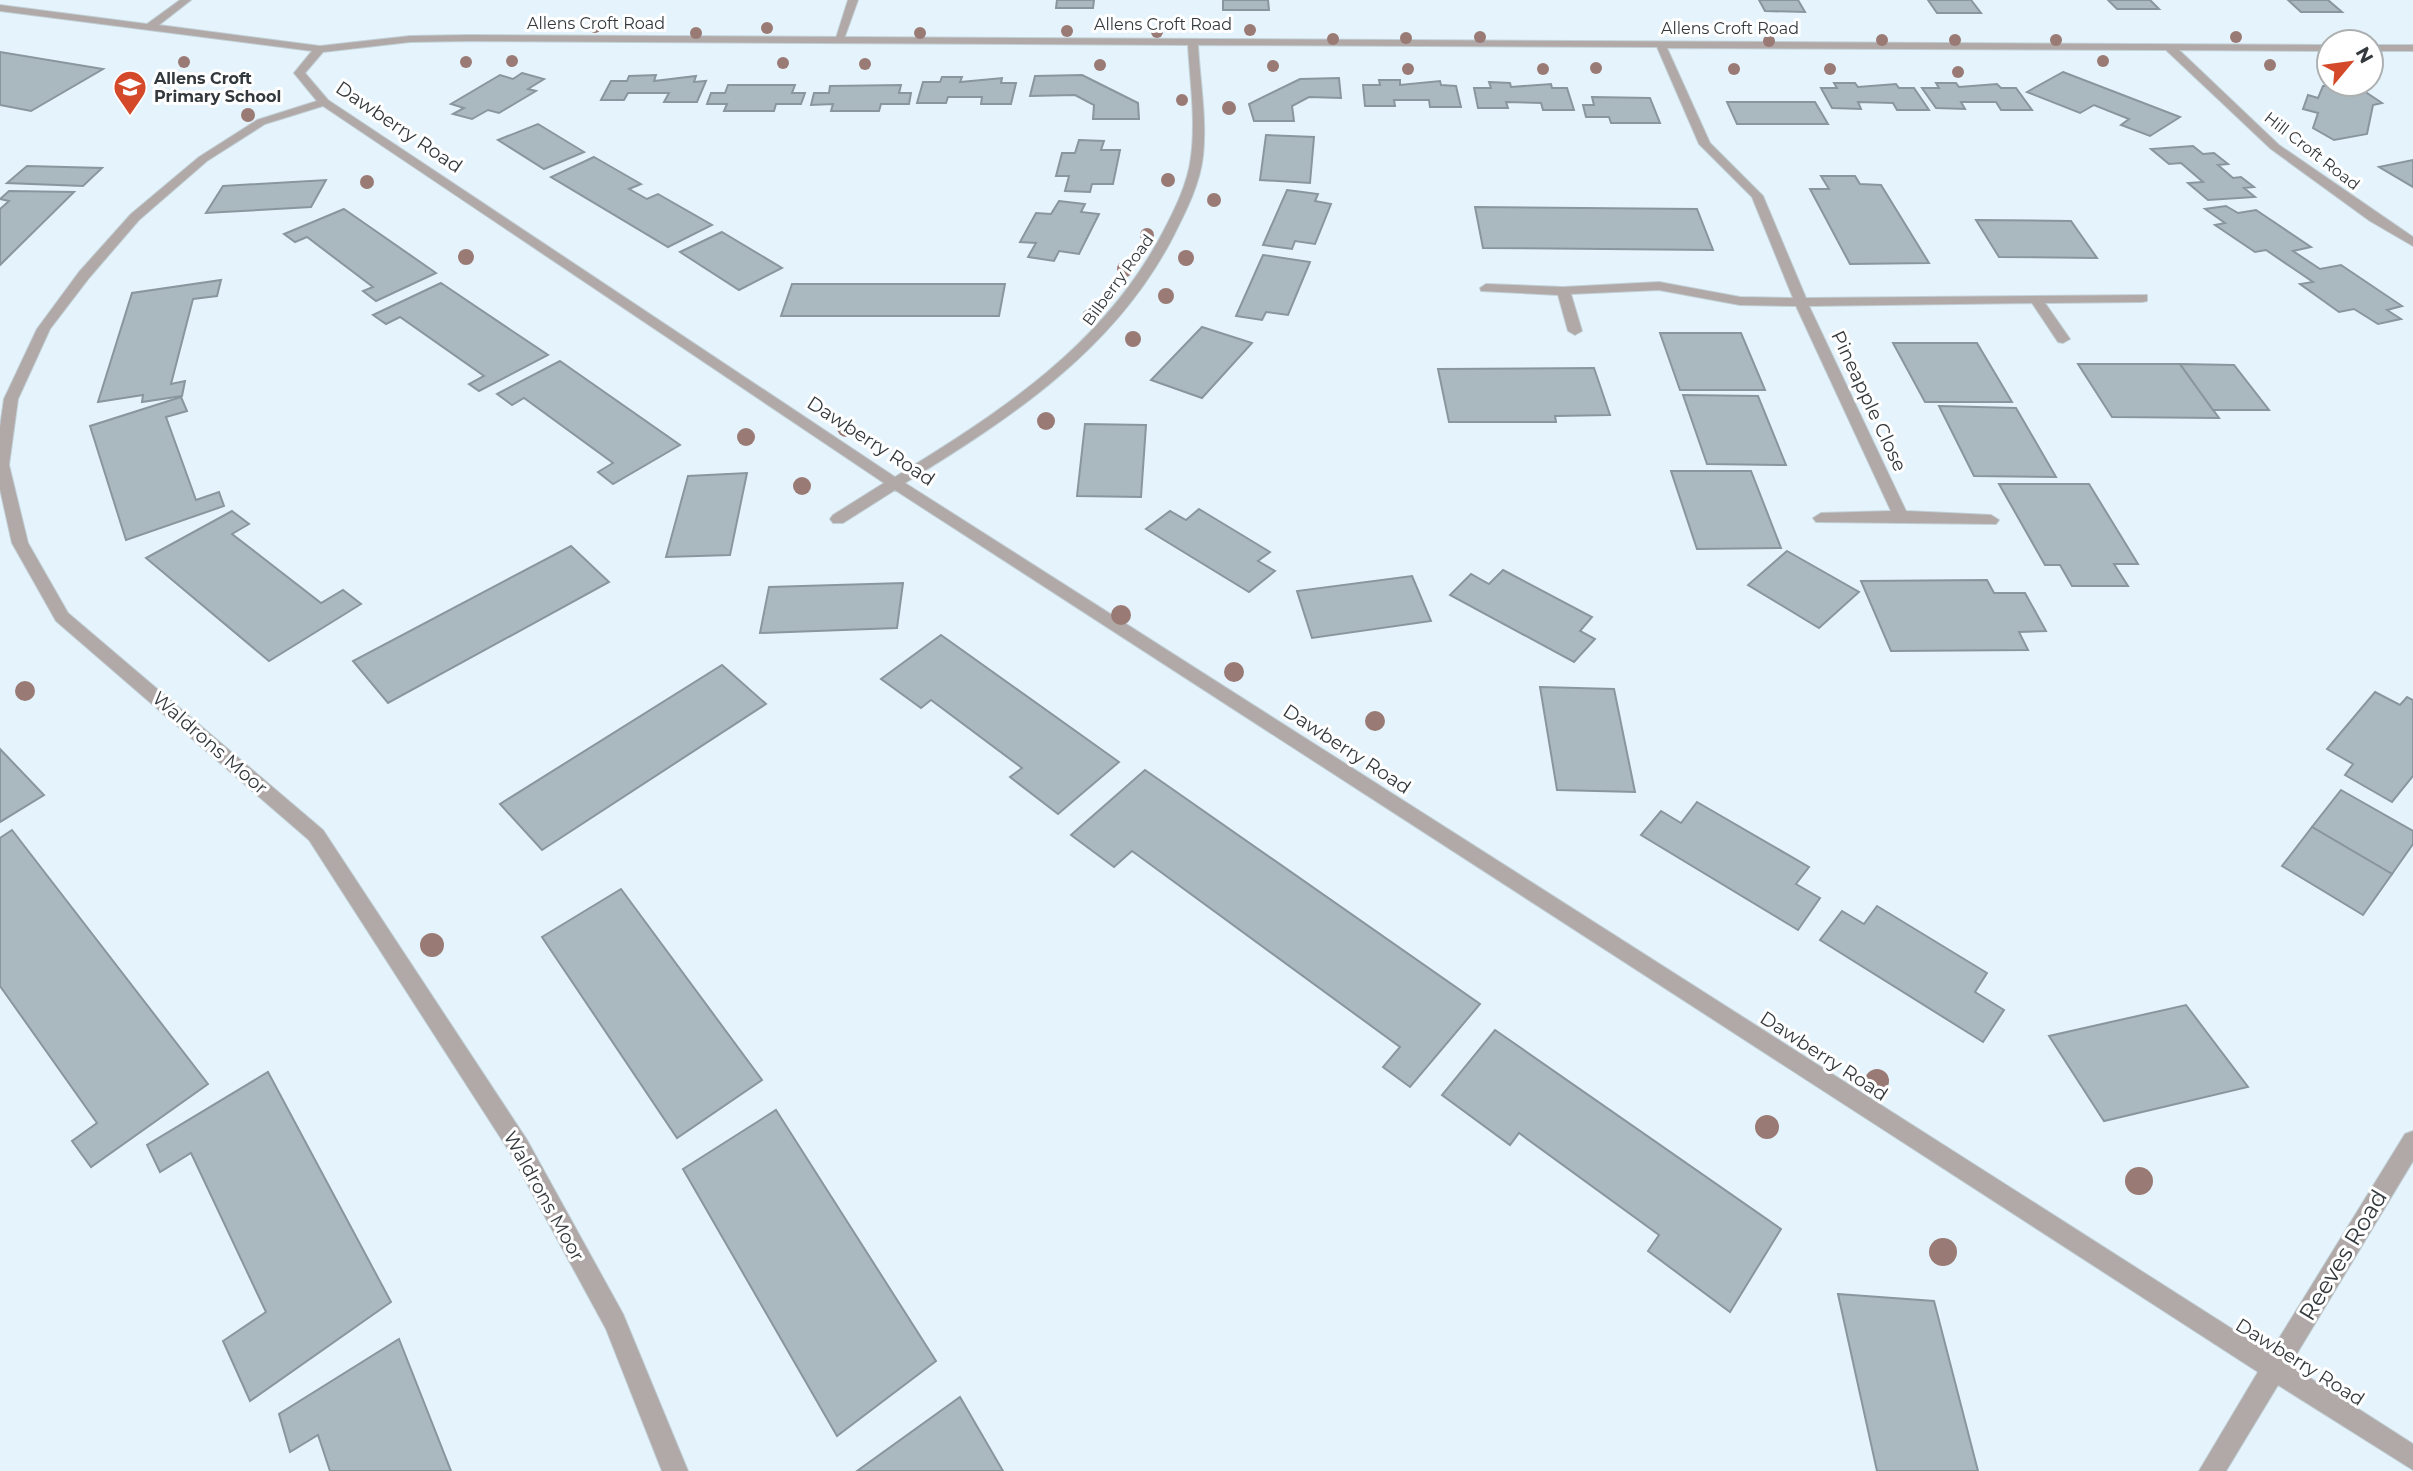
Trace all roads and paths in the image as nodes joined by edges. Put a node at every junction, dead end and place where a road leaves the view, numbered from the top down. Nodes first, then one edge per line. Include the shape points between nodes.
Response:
1 (186, 0) edge
2 (853, 0) edge
3 (0, 8) edge
4 (147, 29) junction
5 (839, 39) junction
6 (1193, 40) junction
7 (1660, 43) junction
8 (2169, 47) junction
9 (2315, 48) edge
10 (2385, 48) edge
11 (2413, 48) edge
12 (320, 50) junction
13 (324, 102) junction
14 (2413, 242) edge
15 (1486, 288) dead end
16 (1563, 291) junction
17 (2142, 298) dead end
18 (2036, 300) junction
19 (1801, 302) junction
20 (1575, 331) dead end
21 (2063, 339) dead end
22 (894, 483) junction
23 (1902, 516) junction
24 (1821, 518) dead end
25 (838, 519) dead end
26 (1991, 520) dead end
27 (2413, 1141) edge
28 (2273, 1370) junction
29 (2413, 1458) edge
30 (675, 1471) edge
31 (2212, 1471) edge

1 - 4 street
2 - 5 street
3 - 4 street, Allens Croft Road
4 - 12 street, Allens Croft Road
5 - 6 street, Allens Croft Road
5 - 12 street, Allens Croft Road via 410,39
6 - 7 street, Allens Croft Road
6 - 22 street, Bilberry Road via 1197,156 1165,247 1095,342 996,419
7 - 8 street, Allens Croft Road
7 - 19 street, Pineapple Close via 1705,144 1757,196
8 - 9 street, Allens Croft Road
8 - 14 street, Hill Croft Road via 2275,148
10 - 11 street
12 - 13 street, Dawberry Road via 299,73
13 - 22 street, Dawberry Road
13 - 30 street, Waldrons Moor via 261,122 203,159 135,218 44,329 11,399 2,465 20,543 62,617 316,835 519,1147 615,1322
15 - 16 street, Pineapple Close
16 - 19 street, Pineapple Close via 1658,286 1740,301
16 - 20 street
17 - 18 street, Pineapple Close
18 - 19 street, Pineapple Close
18 - 21 street
19 - 23 street, Pineapple Close
22 - 25 street, Bilberry Road
22 - 28 street, Dawberry Road
23 - 24 street
23 - 26 street
27 - 28 street, Reeves Road
28 - 29 street, Dawberry Road
28 - 31 street

